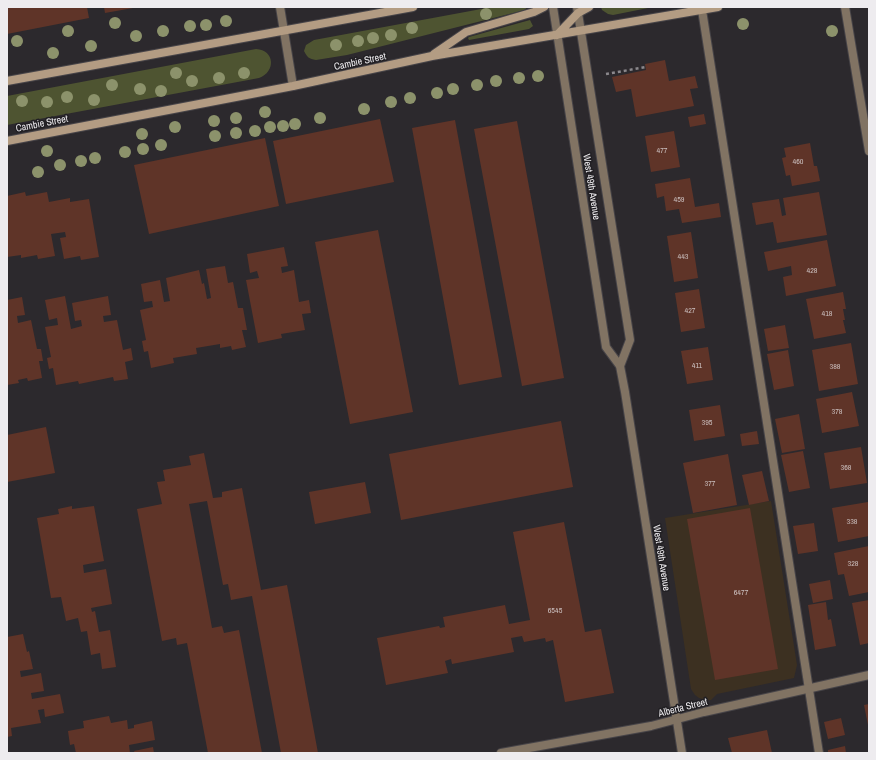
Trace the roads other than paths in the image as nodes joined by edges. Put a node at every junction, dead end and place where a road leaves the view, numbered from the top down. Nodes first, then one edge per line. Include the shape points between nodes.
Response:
1 (280, 7) edge
2 (413, 7) edge
3 (544, 7) edge
4 (553, 7) edge
5 (589, 7) edge
6 (718, 7) edge
7 (844, 7) edge
8 (578, 10) edge
9 (702, 10) junction
10 (284, 30) junction
11 (581, 31) junction
12 (557, 35) junction
13 (432, 56) junction
14 (7, 81) edge
15 (293, 86) junction
16 (7, 141) edge
17 (869, 151) edge
18 (620, 366) junction
19 (869, 675) edge
20 (808, 689) junction
21 (677, 719) junction
22 (501, 753) edge
23 (682, 753) edge
24 (819, 753) edge

1 - 10 street
2 - 10 main road
3 - 13 main road via 466,32
4 - 12 street, West 49th Avenue
5 - 8 main road
6 - 9 main road, Cambie Street
7 - 17 street
8 - 11 street, West 49th Avenue
8 - 12 main road
9 - 11 main road, Cambie Street
9 - 20 street
10 - 14 main road
10 - 15 street
11 - 12 main road, Cambie Street
11 - 18 street, West 49th Avenue via 630,340
12 - 13 main road, Cambie Street
12 - 18 street, West 49th Avenue via 606,347
13 - 15 main road, Cambie Street
15 - 16 main road, Cambie Street
18 - 21 street, West 49th Avenue
19 - 20 street, Alberta Street
20 - 21 street, Alberta Street
20 - 24 street
21 - 22 street, Alberta Street
21 - 23 street, West 49th Avenue

